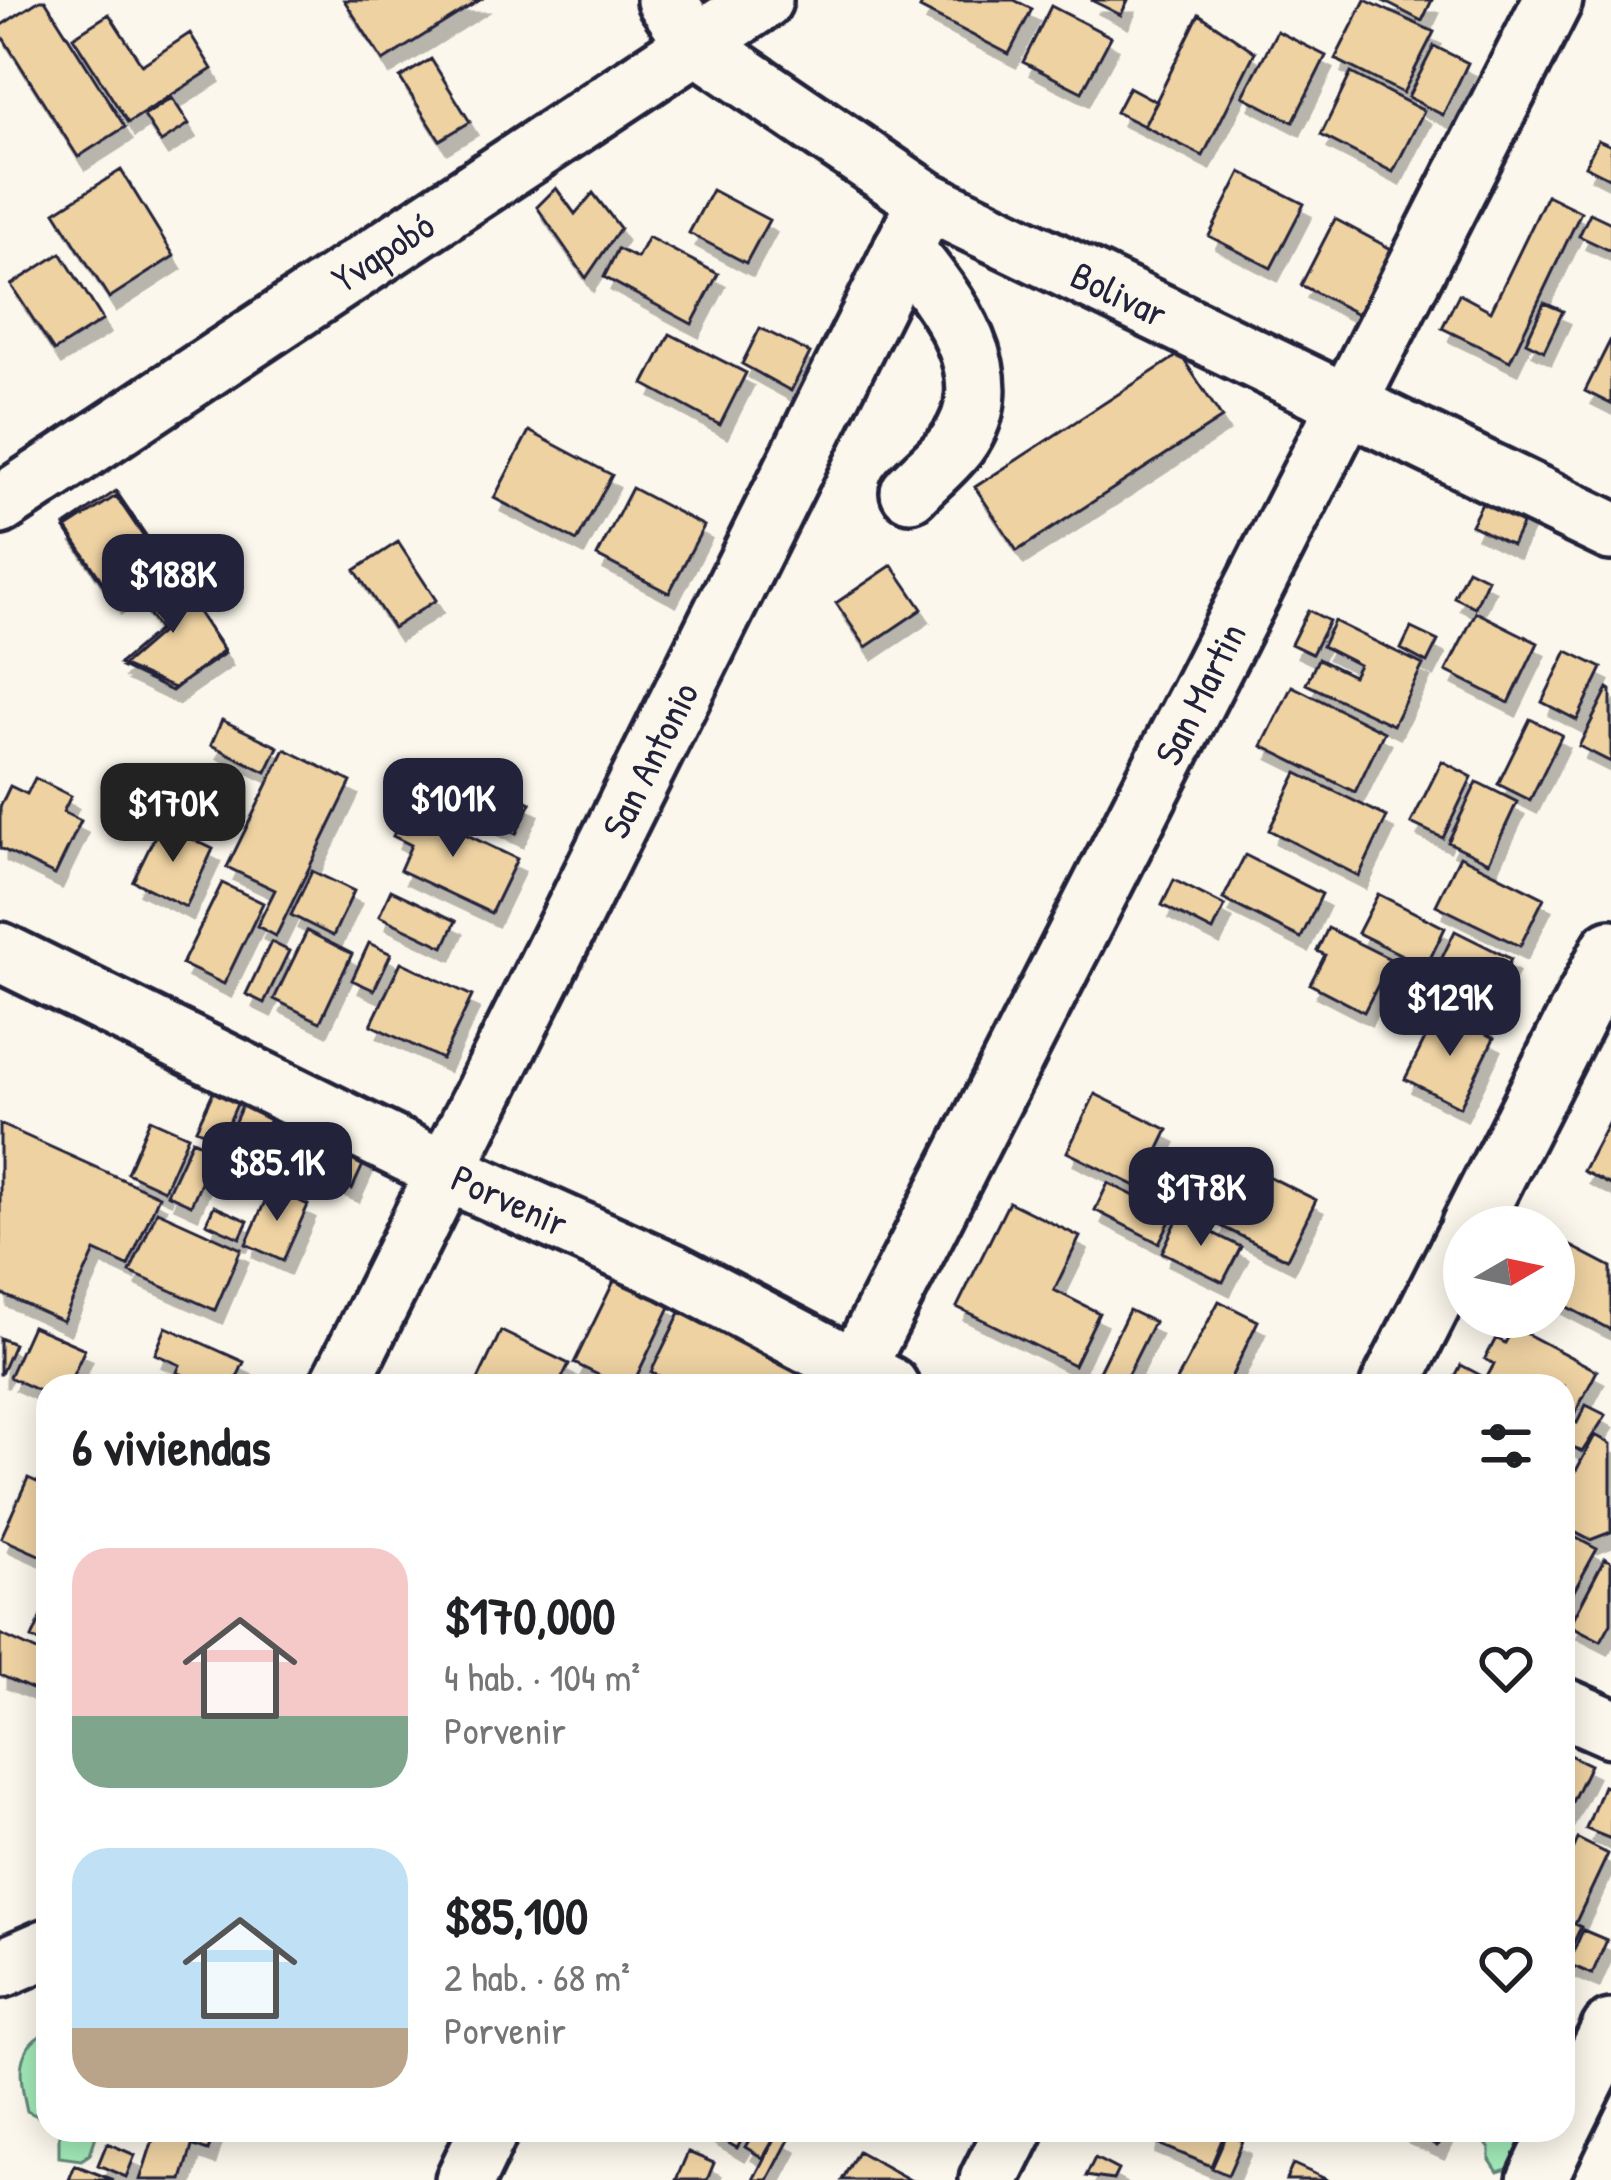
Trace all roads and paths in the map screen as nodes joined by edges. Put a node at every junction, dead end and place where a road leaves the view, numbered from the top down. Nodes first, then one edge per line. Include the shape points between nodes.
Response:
1 (763, 0) edge
2 (1552, 0) edge
3 (681, 22) edge
4 (915, 224) junction
5 (1349, 406) junction
6 (910, 492) dead end
7 (0, 505) edge
8 (1611, 531) edge
9 (1611, 949) edge
10 (1, 956) edge
11 (443, 1170) junction
12 (1481, 1206) edge
13 (1443, 1281) edge
14 (345, 1374) edge
15 (853, 1374) edge
16 (867, 1374) edge
17 (1396, 1374) edge
18 (1575, 1712) edge
19 (1611, 1728) edge
20 (1611, 2029) edge
21 (1575, 2102) edge
22 (483, 2142) edge
23 (1008, 2142) edge
24 (1555, 2142) edge
25 (465, 2180) edge
26 (989, 2180) edge
27 (1537, 2180) edge

1 - 3 street, Yvapobó
2 - 5 street, San Martin
3 - 4 street, Bolivar
3 - 7 street, Yvapobó
4 - 5 street, Bolivar
4 - 6 street via 972,354 975,399 959,441
4 - 11 street, San Antonio
5 - 8 street, Bolivar
5 - 16 street, San Martin
9 - 12 street
10 - 11 street, Porvenir
11 - 14 street, San Antonio
11 - 15 street, Porvenir via 671,1272
13 - 17 street
18 - 19 street
20 - 21 street
22 - 25 street
23 - 26 street
24 - 27 street

